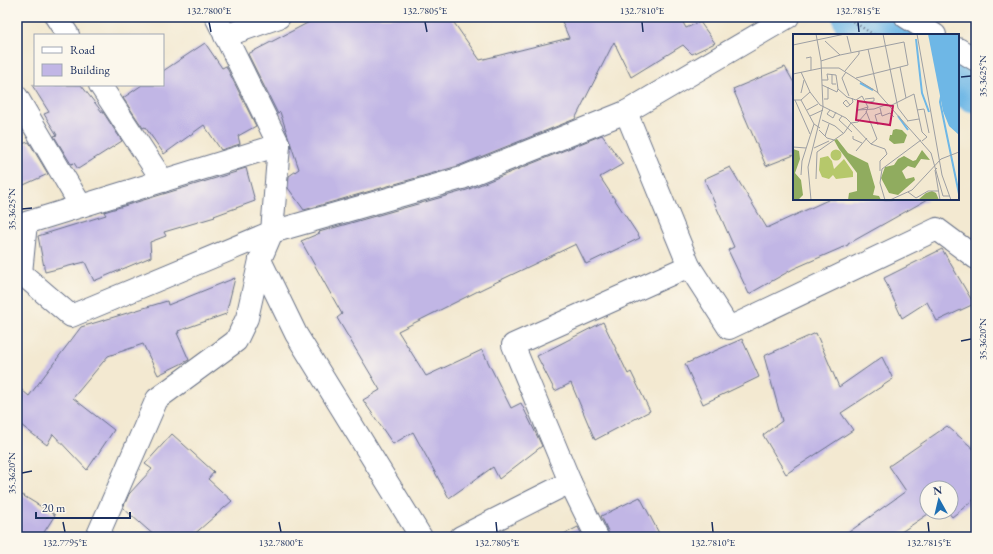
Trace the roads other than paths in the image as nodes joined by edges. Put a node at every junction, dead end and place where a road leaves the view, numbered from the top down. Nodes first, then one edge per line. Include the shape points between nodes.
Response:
1 (56, 17) edge
2 (279, 17) edge
3 (788, 17) edge
4 (906, 17) edge
5 (221, 26) edge
6 (67, 34) edge
7 (933, 34) edge
8 (959, 50) edge
9 (976, 60) edge
10 (101, 86) edge
11 (17, 97) edge
12 (626, 112) junction
13 (279, 145) junction
14 (163, 181) junction
15 (81, 206) junction
16 (272, 232) junction
17 (976, 258) edge
18 (260, 260) junction
19 (689, 266) junction
20 (570, 482) junction
21 (96, 537) edge
22 (421, 537) edge
23 (461, 537) edge
24 (597, 537) edge

1 - 6 street
2 - 5 street
3 - 12 street
4 - 7 street
5 - 13 street
8 - 9 street
10 - 14 street
11 - 15 street
12 - 16 street via 462,178
12 - 19 street
13 - 14 street
13 - 16 street
14 - 15 street
15 - 16 street via 26,222 21,273 71,316
16 - 18 street
17 - 19 street via 936,229 729,328
18 - 21 street via 247,318 236,341 157,399
18 - 22 street via 296,334
19 - 20 street via 513,345
20 - 23 street
20 - 24 street

